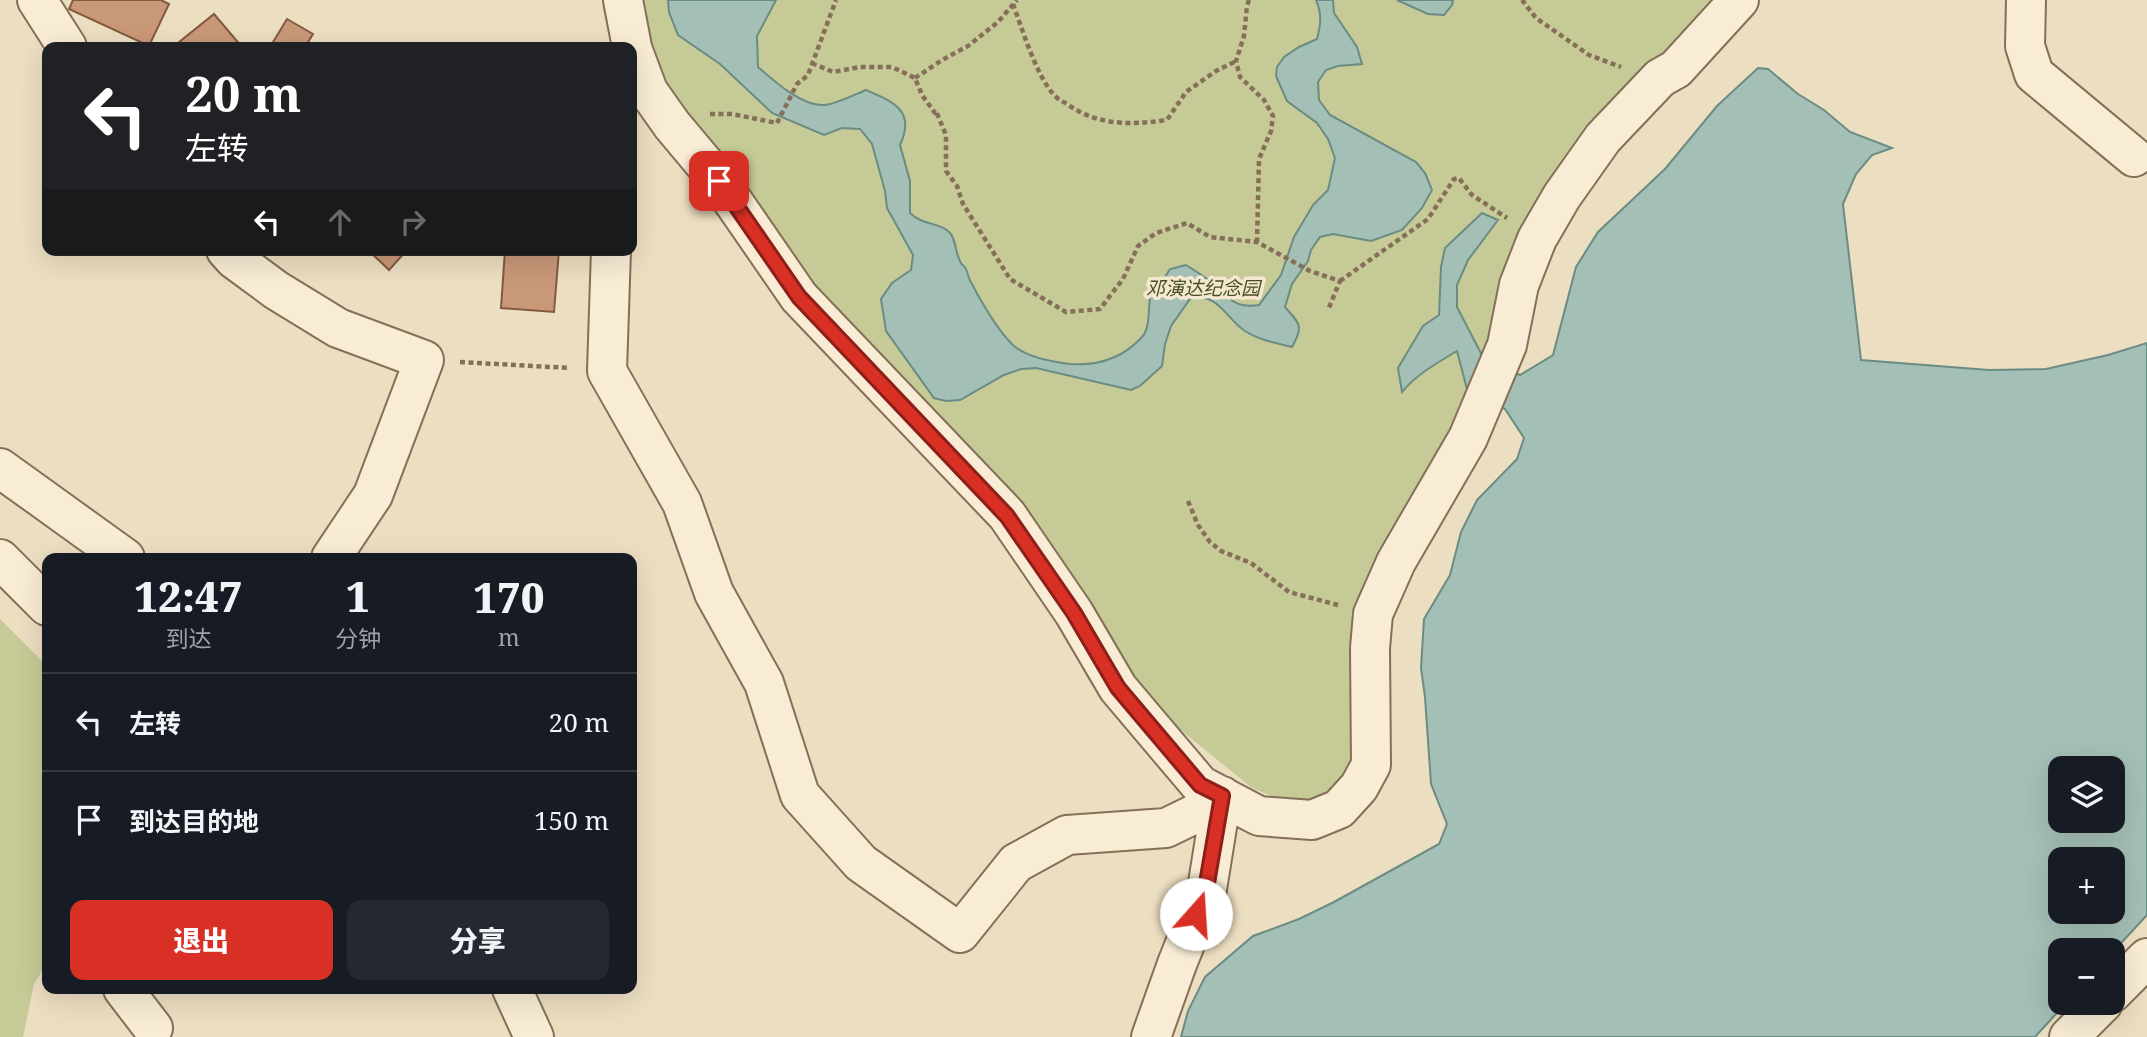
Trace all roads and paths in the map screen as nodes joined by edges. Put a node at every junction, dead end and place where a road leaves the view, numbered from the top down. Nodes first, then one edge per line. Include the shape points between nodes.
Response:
1 (37, 0) edge
2 (622, 0) edge
3 (836, 0) edge
4 (1250, 0) edge
5 (1522, 0) edge
6 (1738, 0) edge
7 (2025, 0) edge
8 (1015, 2) edge
9 (64, 42) edge
10 (629, 42) edge
11 (1236, 61) junction
12 (637, 64) edge
13 (812, 64) junction
14 (915, 78) junction
15 (1660, 78) junction
16 (672, 125) junction
17 (2134, 157) dead end
18 (1537, 239) junction
19 (1257, 242) junction
20 (231, 256) edge
21 (611, 256) edge
22 (1340, 281) junction
23 (1328, 310) dead end
24 (424, 360) junction
25 (607, 371) junction
26 (0, 468) edge
27 (1188, 502) dead end
28 (118, 553) edge
29 (334, 553) edge
30 (0, 559) edge
31 (42, 601) edge
32 (1373, 614) junction
33 (1222, 796) junction
34 (2147, 958) edge
35 (2125, 980) edge
36 (127, 994) edge
37 (514, 994) edge
38 (2091, 1015) edge
39 (153, 1028) dead end
40 (534, 1037) edge
41 (1151, 1037) edge
42 (2070, 1037) edge

1 - 9 street
2 - 10 street
3 - 13 path
4 - 11 path
5 - 15 path via 1536,18 1589,55
6 - 15 street via 1676,69
7 - 17 street via 2025,46 2034,74
8 - 11 path via 1034,61 1054,95 1083,116 1116,123 1167,120 1186,92
8 - 14 path via 968,46
11 - 19 path via 1240,77 1273,116 1259,159
12 - 16 street via 648,91
13 - 14 path via 834,72 860,66 892,67
13 - 16 path via 777,123 709,114
14 - 19 path via 946,135 946,171 1010,279 1066,312 1100,309 1124,279 1138,246 1156,233 1187,223 1210,237
15 - 18 street via 1603,138
16 - 33 street via 719,181 799,297 1007,516 1074,613 1118,688 1200,785
18 - 22 path via 1472,195 1459,177 1428,219
18 - 32 street via 1519,285 1507,345 1468,438 1396,562
19 - 22 path via 1310,271
20 - 24 street via 338,328
21 - 25 street
22 - 23 path
24 - 25 path
24 - 29 street via 373,495
25 - 33 street via 682,503 714,593 764,683 800,795 861,863 960,933 1016,863 1067,835 1166,828
26 - 28 street
27 - 32 path via 1198,526 1220,551 1251,563 1289,592
30 - 31 street
32 - 33 street via 1371,765 1359,787 1339,809 1312,820 1259,816
33 - 41 street via 1206,889
34 - 35 street
36 - 39 street
37 - 40 street
38 - 42 street

